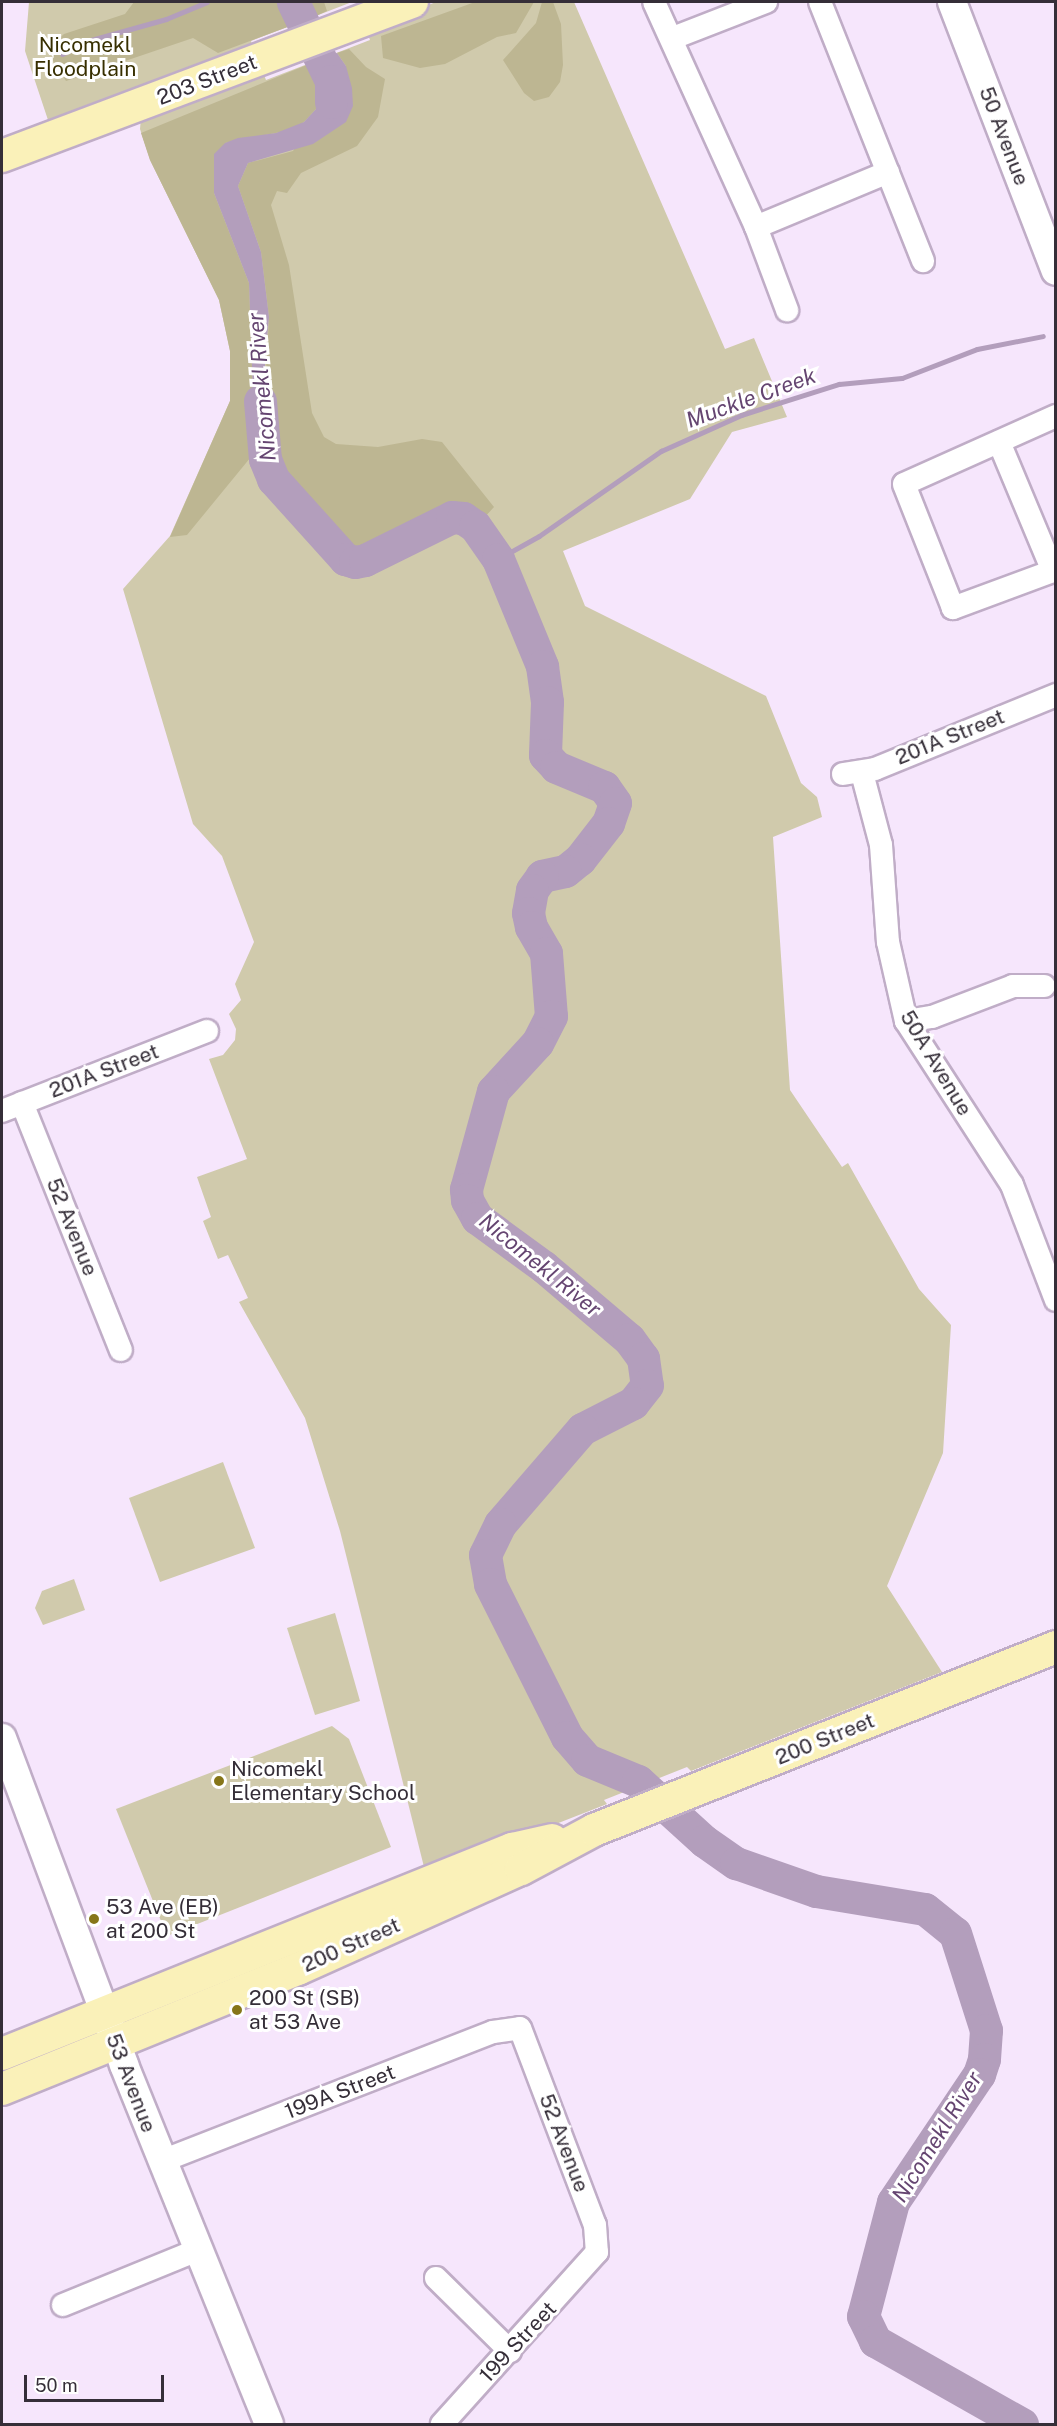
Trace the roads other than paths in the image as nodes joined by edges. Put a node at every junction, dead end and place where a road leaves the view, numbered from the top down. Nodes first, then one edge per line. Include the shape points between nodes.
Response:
1 (412, 2) edge
2 (654, 2) edge
3 (766, 2) edge
4 (820, 2) edge
5 (952, 2) edge
6 (673, 38) junction
7 (2, 156) edge
8 (888, 172) junction
9 (756, 227) junction
10 (1052, 254) edge
11 (922, 261) dead end
12 (787, 310) dead end
13 (1056, 416) edge
14 (999, 441) junction
15 (1056, 695) edge
16 (853, 774) joint
17 (1044, 986) dead end
18 (906, 1020) junction
19 (207, 1031) dead end
20 (12, 1107) edge
21 (1056, 1300) edge
22 (121, 1350) dead end
23 (1056, 1647) edge
24 (2, 1738) edge
25 (606, 1825) junction
26 (105, 2013) junction
27 (519, 2028) joint
28 (116, 2044) junction
29 (2, 2054) edge
30 (2, 2089) edge
31 (162, 2161) junction
32 (198, 2250) junction
33 (594, 2260) joint
34 (436, 2278) dead end
35 (63, 2305) dead end
36 (510, 2351) junction
37 (269, 2424) edge
38 (442, 2424) edge

1 - 7 main road, 203 Street
2 - 6 street
3 - 6 street
4 - 8 street
5 - 10 street, 50 Avenue
6 - 9 street
8 - 9 street
8 - 11 street
9 - 12 street
13 - 14 street
14 - 14 street via 904,484 953,608 1053,571
15 - 16 street, 201A Street
16 - 18 street, 50A Avenue via 881,845 888,942
17 - 18 street via 1013,986 932,1017
18 - 21 street, 50A Avenue via 1012,1185
19 - 20 street, 201A Street
20 - 22 street, 52 Avenue
23 - 25 main road, 200 Street
24 - 26 street, 53 Avenue
25 - 26 main road, 200 Street via 512,1849
25 - 28 main road, 200 Street via 521,1869 298,1969
26 - 28 street, 53 Avenue
26 - 29 main road, 200 Street
27 - 31 street, 199A Street via 494,2032
27 - 33 street, 52 Avenue via 596,2225 598,2243
28 - 30 main road, 200 Street
28 - 31 street, 53 Avenue
31 - 32 street, 53 Avenue
32 - 35 street
32 - 37 street, 53 Avenue
33 - 36 street, 199 Street
34 - 36 street
36 - 38 street, 199 Street

